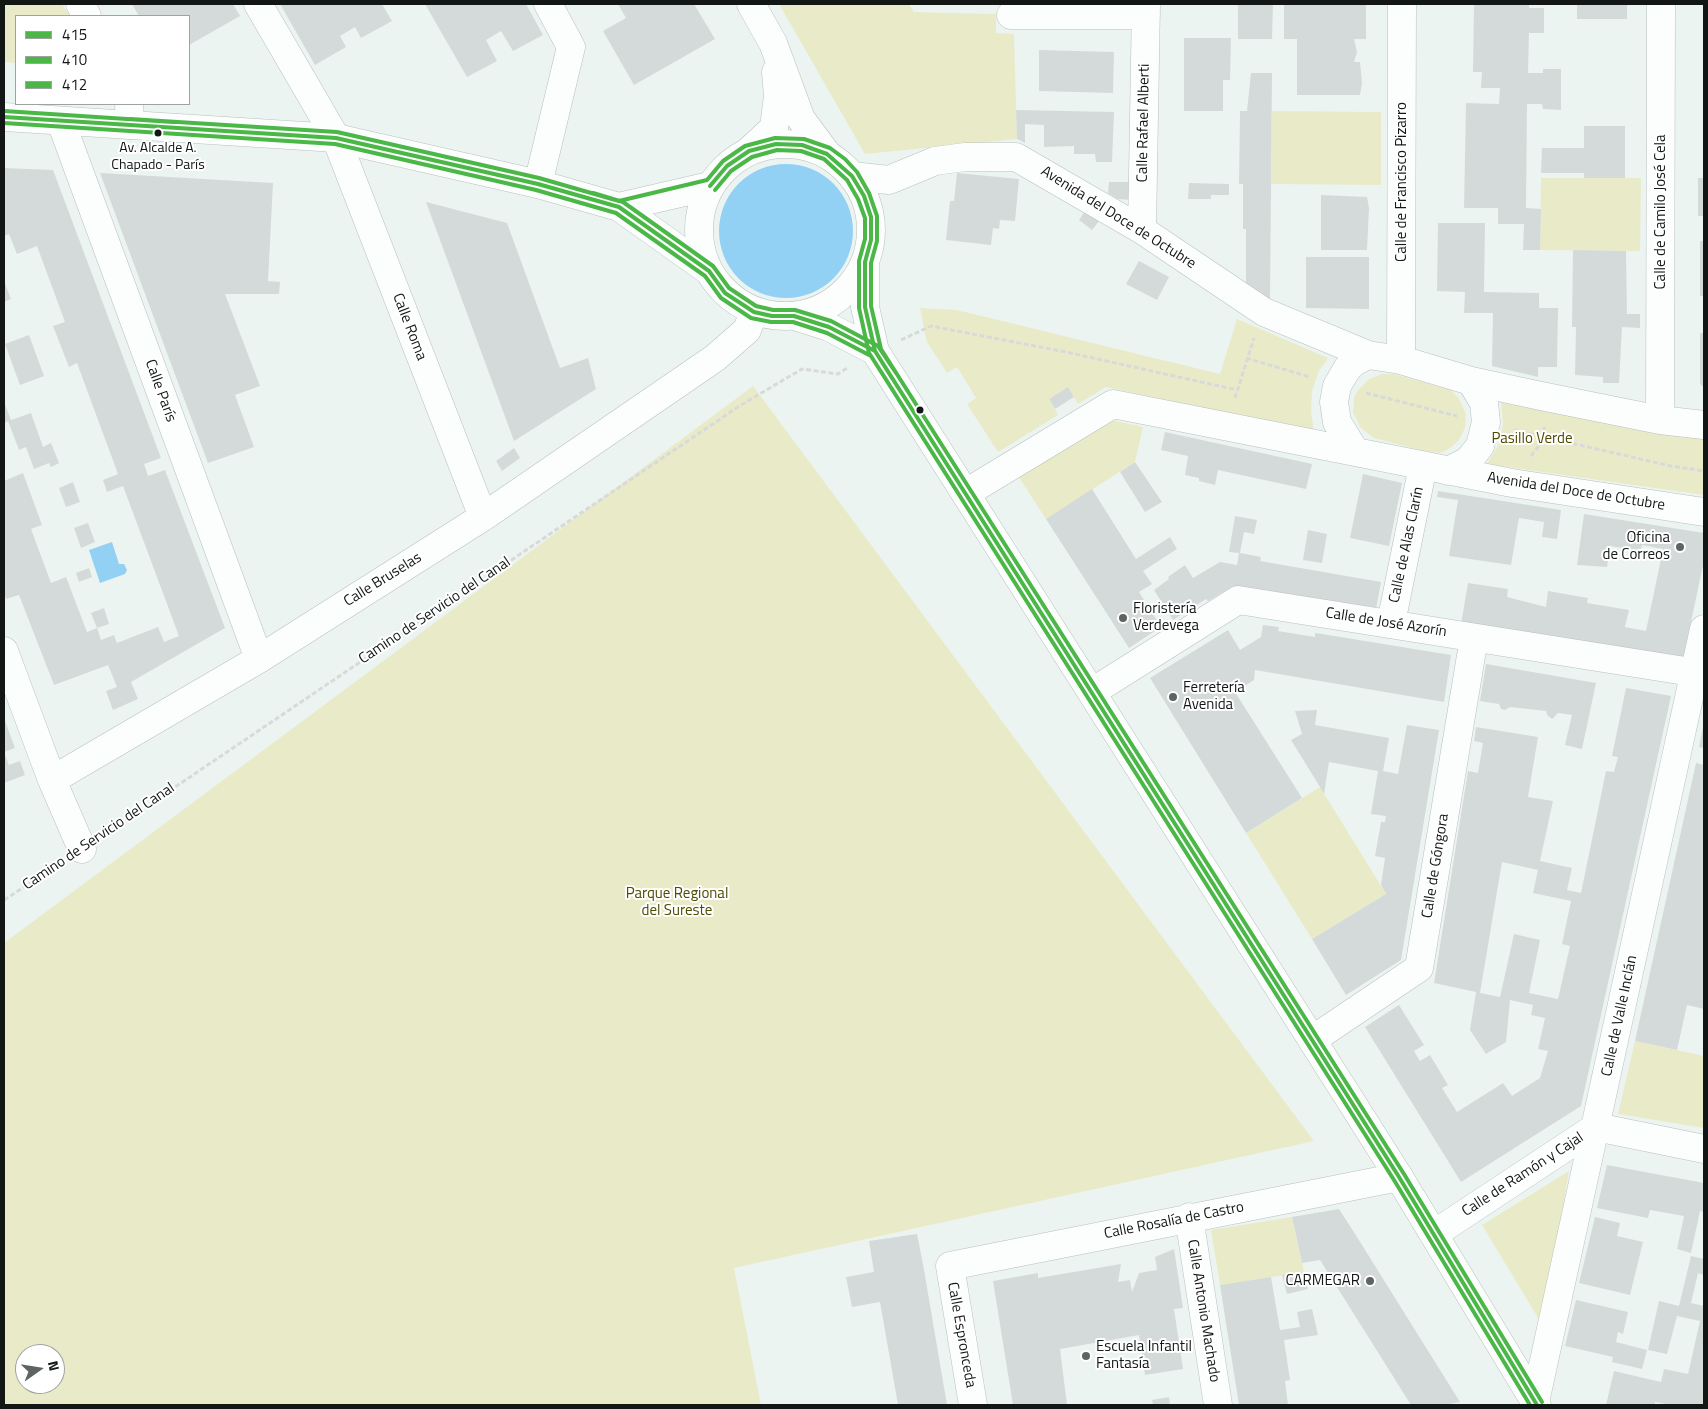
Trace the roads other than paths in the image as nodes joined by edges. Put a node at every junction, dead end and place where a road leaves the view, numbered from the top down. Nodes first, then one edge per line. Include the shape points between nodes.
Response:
1 (80, 4) edge
2 (258, 4) edge
3 (548, 4) edge
4 (751, 4) edge
5 (1402, 4) edge
6 (1661, 4) edge
7 (1146, 10) edge
8 (86, 15) edge
9 (1011, 15) dead end
10 (773, 43) junction
11 (130, 114) edge
12 (4, 117) edge
13 (61, 122) junction
14 (336, 138) junction
15 (749, 151) junction
16 (827, 154) junction
17 (852, 176) junction
18 (538, 184) junction
19 (710, 186) junction
20 (619, 207) junction
21 (1142, 230) junction
22 (865, 262) junction
23 (709, 271) junction
24 (754, 312) junction
25 (794, 316) junction
26 (875, 351) junction
27 (1368, 355) junction
28 (1402, 360) junction
29 (1471, 380) junction
30 (1660, 420) junction
31 (1704, 425) edge
32 (1354, 450) junction
33 (1436, 469) junction
34 (966, 493) junction
35 (1704, 512) edge
36 (483, 517) junction
37 (1391, 623) junction
38 (1704, 629) edge
39 (1474, 638) junction
40 (4, 650) edge
41 (259, 659) junction
42 (1699, 673) edge
43 (1092, 692) junction
44 (52, 780) junction
45 (82, 850) road end
46 (1312, 1040) junction
47 (1596, 1127) junction
48 (1704, 1149) edge
49 (1399, 1176) junction
50 (1189, 1218) junction
51 (1434, 1234) junction
52 (950, 1266) joint
53 (1536, 1403) edge
54 (973, 1405) edge
55 (1218, 1405) edge

1 - 8 street
2 - 14 street, Calle Roma
3 - 18 street via 571,48
4 - 10 street
5 - 28 street, Calle de Francisco Pizarro
6 - 30 street, Calle de Camilo José Cela
7 - 9 street, Calle Rafael Alberti
7 - 21 street, Calle Rafael Alberti
10 - 15 street via 778,96 774,128
10 - 16 street via 801,119
11 - 13 street
11 - 14 street
12 - 13 street
13 - 41 street, Calle París
14 - 18 street
14 - 36 street, Calle Roma
15 - 16 street via 776,144 802,145
15 - 19 street via 727,166
16 - 17 street
17 - 21 street, Avenida del Doce de Octubre via 890,180 935,161 965,157 1016,157
17 - 22 street via 864,196 870,217 871,240
18 - 20 street
19 - 20 street
19 - 23 street via 700,214 699,244
20 - 23 street
21 - 27 street, Avenida del Doce de Octubre via 1264,312
22 - 25 street via 854,282 837,299 817,311
22 - 26 street via 865,307
23 - 24 street via 725,293
24 - 25 street
24 - 36 street, Calle Bruselas via 747,330 715,358
25 - 26 street via 829,327
26 - 34 street
27 - 28 street, Avenida del Doce de Octubre
27 - 32 street via 1347,369 1337,386 1334,402 1337,422
28 - 29 street, Avenida del Doce de Octubre
29 - 30 street, Avenida del Doce de Octubre
29 - 33 street, Avenida del Doce de Octubre via 1484,403 1486,422 1480,446 1468,461
30 - 31 street, Avenida del Doce de Octubre
32 - 33 street, Avenida del Doce de Octubre
32 - 34 street, Avenida del Doce de Octubre via 1113,404
33 - 35 street, Avenida del Doce de Octubre
33 - 37 street, Calle de Alas Clarín
34 - 43 street
36 - 41 street, Calle Bruselas
37 - 39 street, Calle de José Azorín
37 - 43 street, Calle de José Azorín via 1238,600
38 - 42 street, Calle de Valle Inclán
39 - 42 street, Calle de José Azorín
39 - 46 street, Calle de Góngora via 1419,968
40 - 44 street
41 - 44 street, Calle Bruselas
42 - 47 street, Calle de Valle Inclán
43 - 46 street
44 - 45 street
46 - 49 street
47 - 48 street, Calle de Ramón y Cajal
47 - 51 street, Calle de Ramón y Cajal
47 - 53 street, Calle de Valle Inclán
49 - 50 street, Calle Rosalía de Castro
49 - 51 street
50 - 52 street, Calle Rosalía de Castro
50 - 55 street, Calle Antonio Machado
51 - 53 street
52 - 54 street, Calle Espronceda

